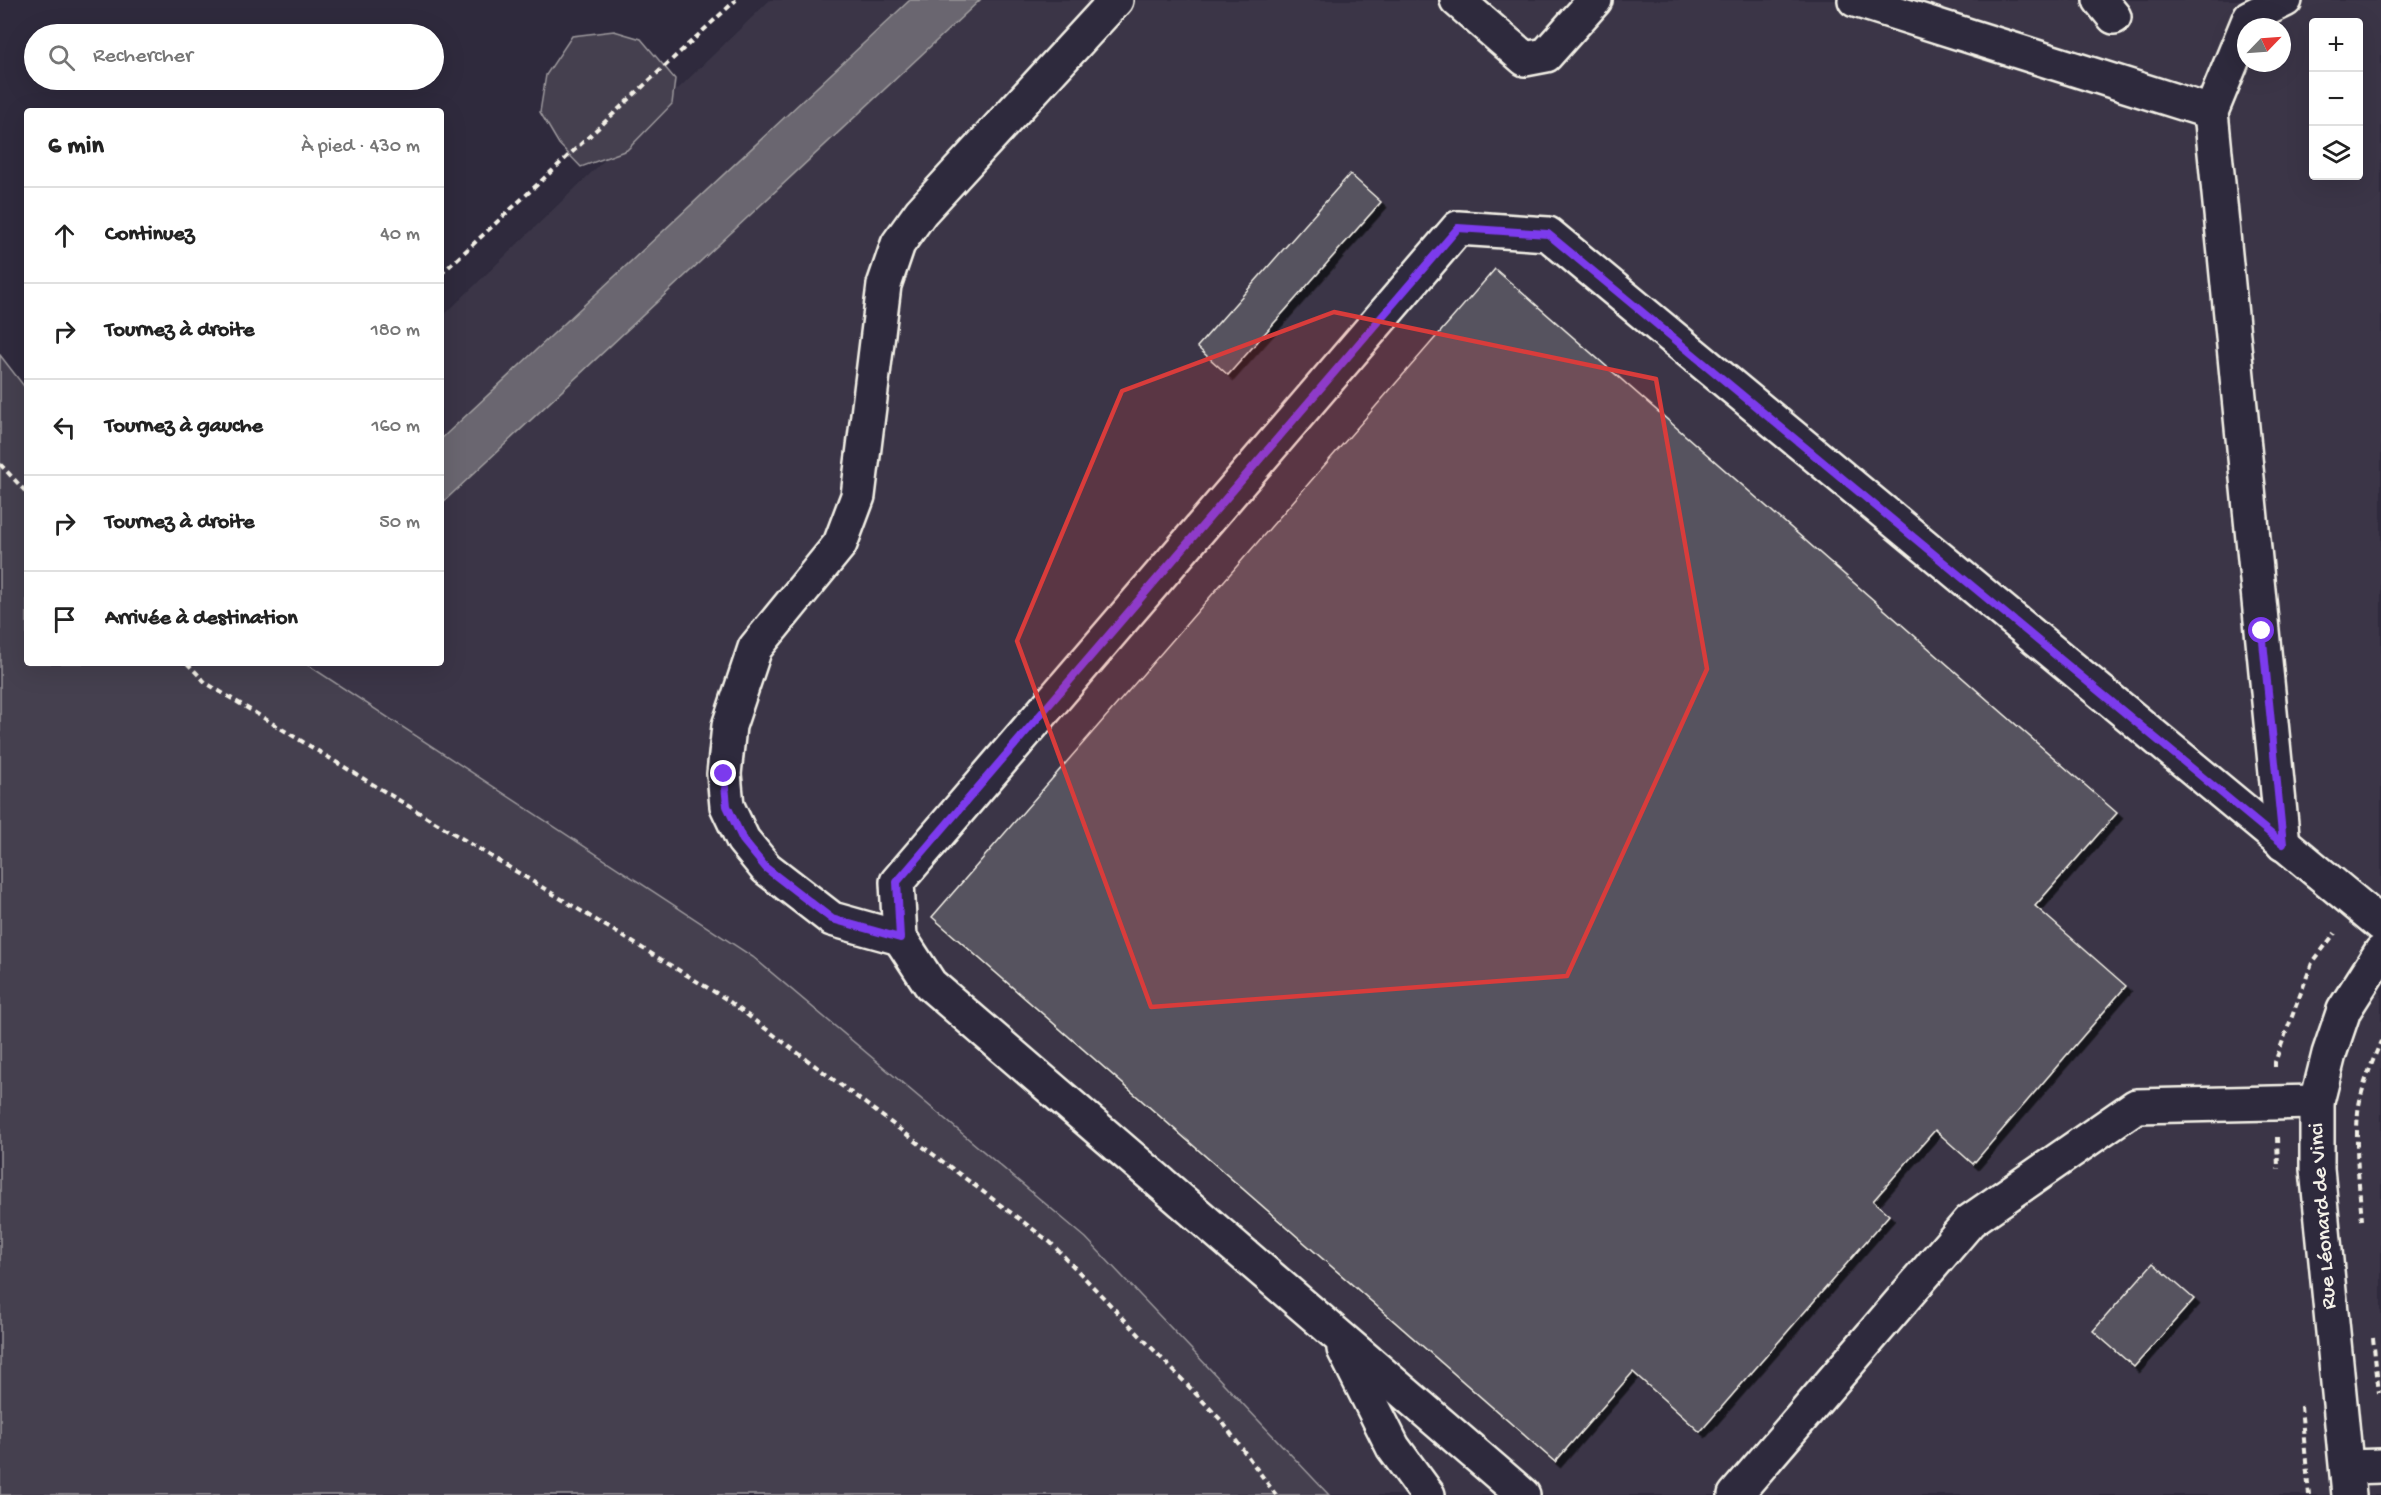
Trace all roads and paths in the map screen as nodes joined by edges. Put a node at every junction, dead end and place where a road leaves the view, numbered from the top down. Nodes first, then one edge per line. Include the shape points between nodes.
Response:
1 (736, 0) edge
2 (1116, 0) edge
3 (1595, 0) edge
4 (1855, 0) edge
5 (2285, 0) edge
6 (1462, 2) edge
7 (2247, 8) edge
8 (2211, 112) junction
9 (444, 271) edge
10 (0, 464) edge
11 (24, 490) edge
12 (190, 666) edge
13 (2283, 844) junction
14 (2381, 924) edge
15 (900, 938) junction
16 (2381, 952) edge
17 (2381, 1041) edge
18 (2317, 1102) junction
19 (2362, 1229) dead end
20 (2372, 1327) dead end
21 (1337, 1335) junction
22 (2379, 1402) dead end
23 (2381, 1466) edge
24 (2348, 1481) edge
25 (1276, 1495) edge
26 (1428, 1495) edge
27 (1523, 1495) edge
28 (1735, 1495) edge

1 - 9 path
2 - 15 street via 921,212 898,244 884,285 858,496 840,544 755,648 729,726 724,774 727,806 743,840 766,868 832,919
3 - 6 street via 1546,55 1525,59
4 - 8 street
5 - 7 street
7 - 8 street
8 - 13 street
10 - 11 path
12 - 25 path via 206,683 726,999 1050,1242 1221,1420
13 - 14 street
13 - 15 street via 1548,234 1458,228 897,882
15 - 21 street via 930,984
16 - 18 street, Rue Léonard de Vinci via 2344,1010
17 - 19 path via 2358,1111
18 - 24 street, Rue Léonard de Vinci via 2317,1169
18 - 28 street via 2136,1106 1970,1221
20 - 22 path
21 - 26 street via 1393,1447
21 - 27 street
23 - 24 street

